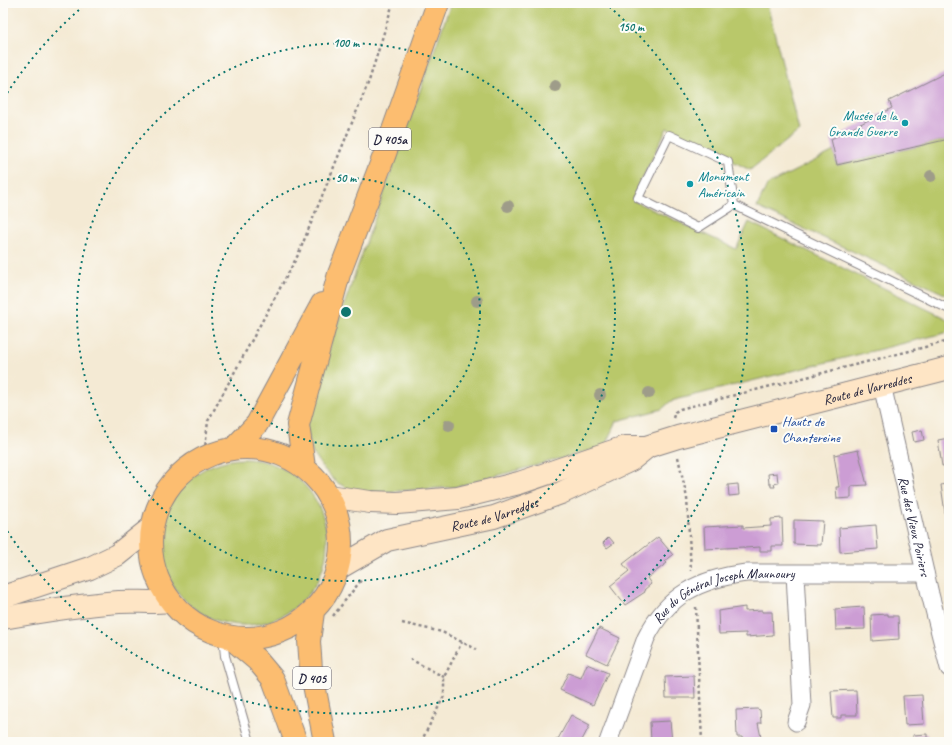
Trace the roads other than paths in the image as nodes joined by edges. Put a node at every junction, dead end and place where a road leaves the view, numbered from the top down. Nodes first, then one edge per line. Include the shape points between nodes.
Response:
1 (438, 3) edge
2 (734, 205) junction
3 (339, 274) junction
4 (949, 309) edge
5 (949, 368) edge
6 (882, 385) junction
7 (646, 447) junction
8 (234, 448) junction
9 (304, 467) junction
10 (329, 496) junction
11 (151, 528) junction
12 (337, 569) junction
13 (925, 573) junction
14 (795, 574) junction
15 (3, 597) edge
16 (169, 600) junction
17 (323, 615) junction
18 (3, 618) edge
19 (227, 637) junction
20 (949, 668) edge
21 (796, 722) dead end
22 (250, 742) edge
23 (296, 742) edge
24 (325, 742) edge
25 (608, 742) edge

1 - 3 main road, D 405a
2 - 2 lane via 728,162 670,135 638,198 698,228
2 - 4 lane
3 - 8 main road, D 405a via 257,424
3 - 9 main road, D 405a via 298,425
5 - 6 main road, Route de Varreddes
6 - 7 main road, Route de Varreddes
6 - 13 street, Rue des Vieux Poiriers
7 - 10 main road, Route de Varreddes via 625,447 519,483 458,498 397,503
7 - 12 main road, Route de Varreddes via 631,460 561,493 494,517 387,540
8 - 9 main road via 271,450
8 - 11 main road via 204,457 178,474 160,499
9 - 10 main road via 318,480
10 - 12 main road via 338,517 342,539
11 - 15 main road via 117,555 90,568
11 - 16 main road via 152,560 156,578
12 - 17 main road
13 - 14 street, Rue du Général Joseph Maunoury
13 - 20 street, Rue des Vieux Poiriers
14 - 21 street via 802,705
14 - 25 street, Rue du Général Joseph Maunoury via 746,573 728,576 693,587 681,594 653,624 646,638
16 - 18 main road via 69,607
16 - 19 main road via 193,623
17 - 19 main road via 260,638
17 - 24 main road, D 405 via 309,640 311,669
19 - 22 lane via 225,656
19 - 23 main road, D 405 via 257,660 273,679

